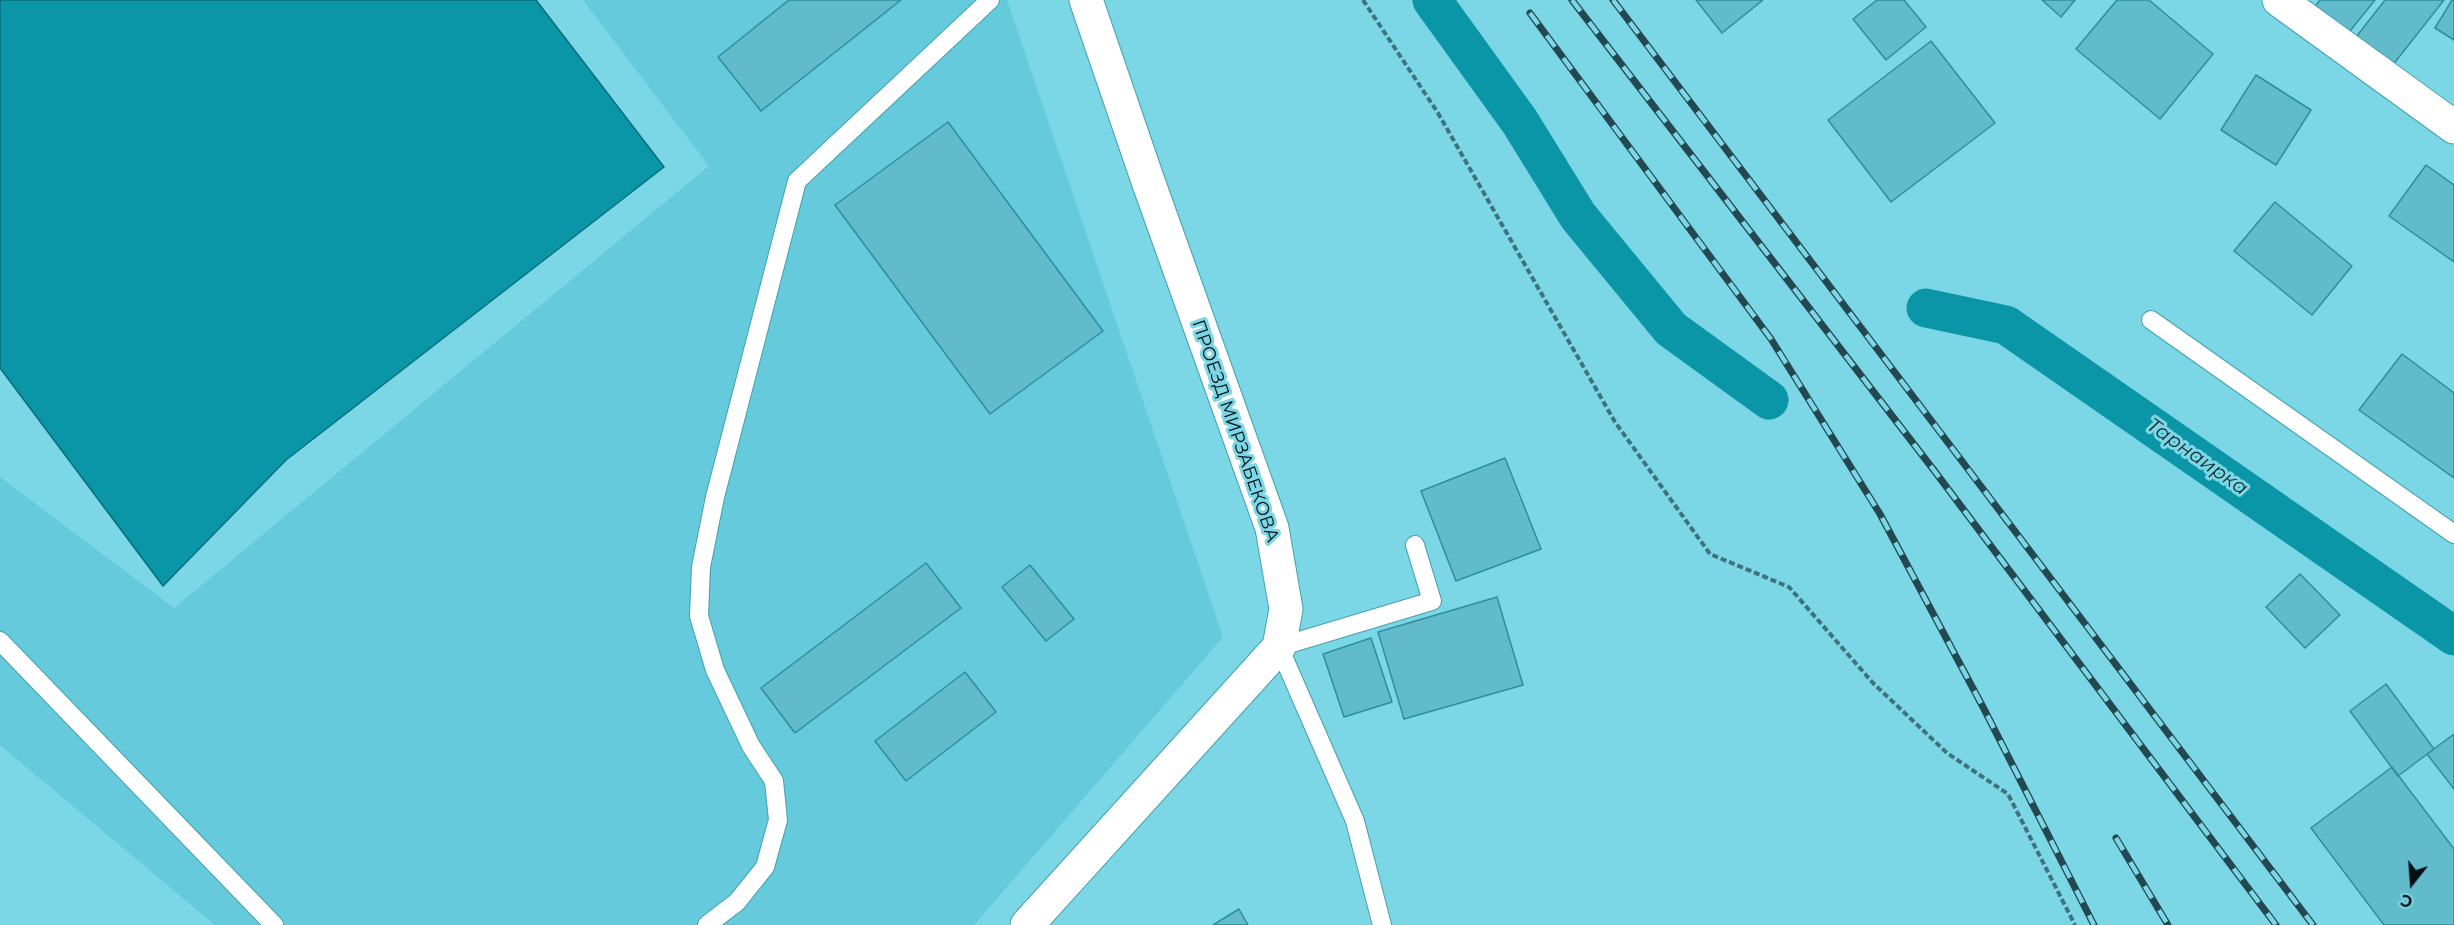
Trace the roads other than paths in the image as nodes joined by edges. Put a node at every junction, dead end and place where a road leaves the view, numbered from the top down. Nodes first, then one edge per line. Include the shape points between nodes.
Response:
1 (990, 0) edge
2 (1086, 0) edge
3 (2279, 0) edge
4 (2454, 127) edge
5 (2151, 320) dead end
6 (2454, 534) edge
7 (1415, 545) dead end
8 (0, 641) edge
9 (1279, 647) junction
10 (274, 925) edge
11 (707, 925) edge
12 (1027, 925) edge
13 (1382, 925) edge

1 - 11 lane via 797,181 715,497 701,567 699,616 715,670 751,746 774,781 778,820 765,867 737,902
2 - 9 street, ПРОЕЗД МИРЗАБЕКОВА via 1272,528 1286,609
3 - 4 street
5 - 6 lane
7 - 9 lane via 1432,601
8 - 10 lane
9 - 12 street
9 - 13 lane via 1355,821

